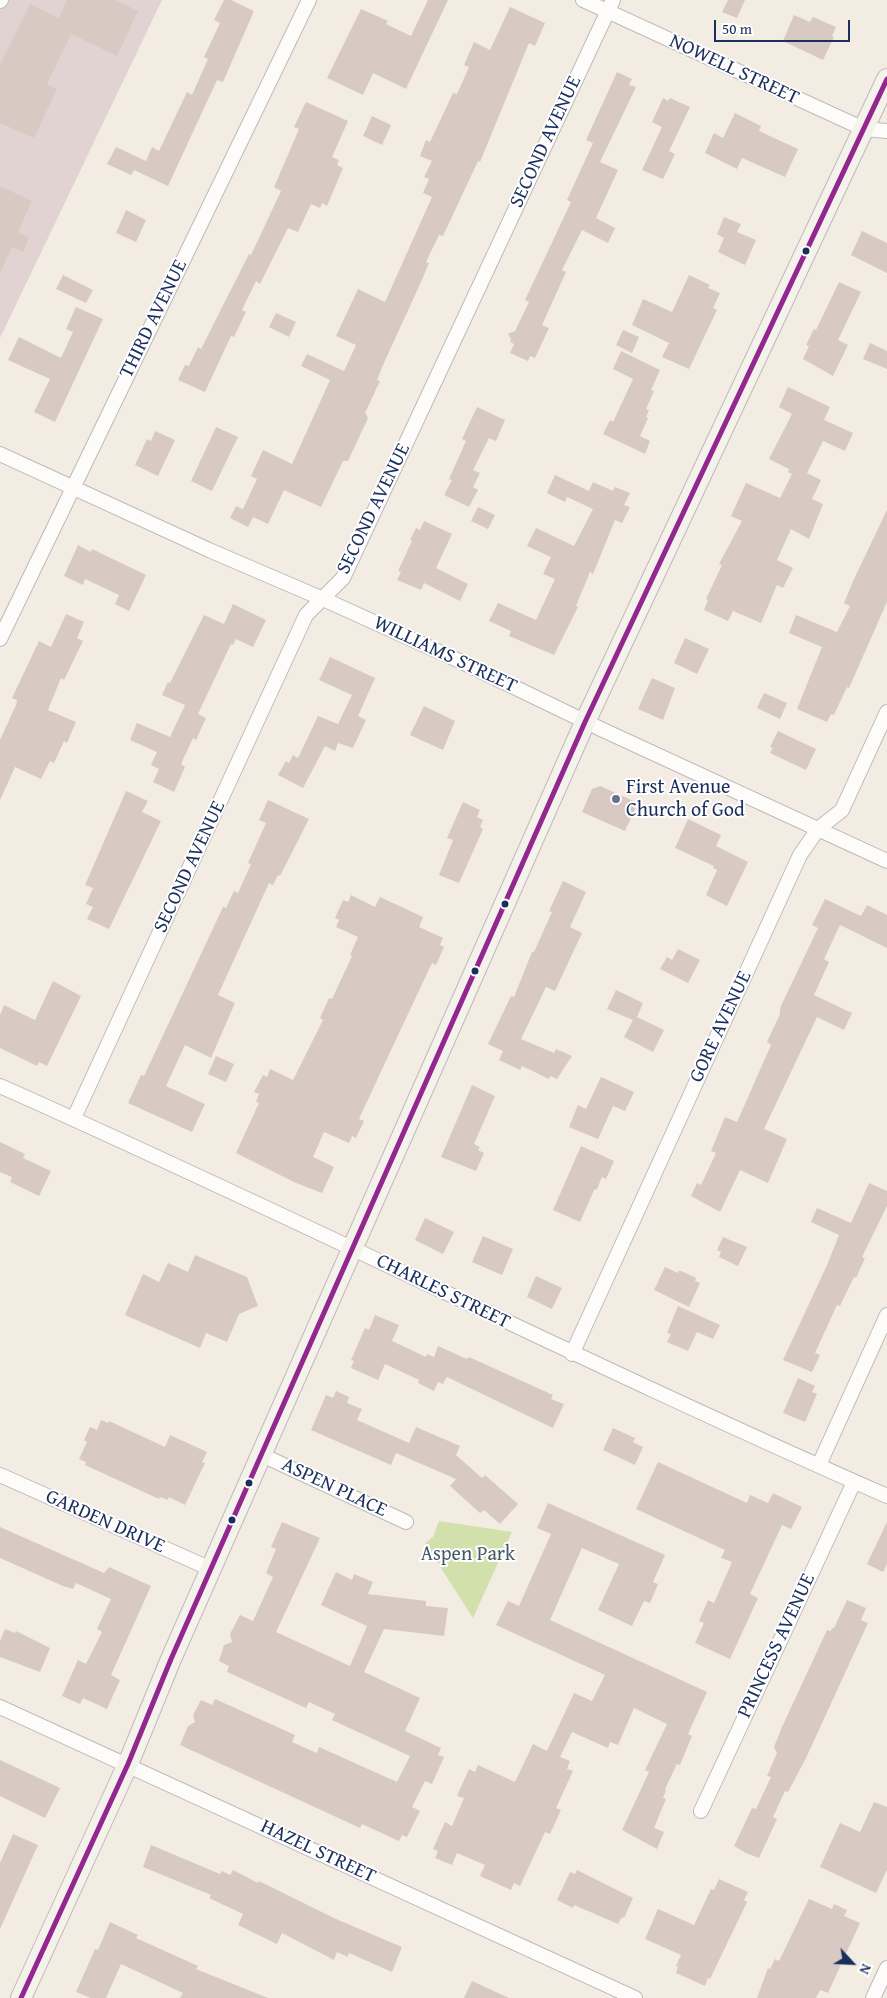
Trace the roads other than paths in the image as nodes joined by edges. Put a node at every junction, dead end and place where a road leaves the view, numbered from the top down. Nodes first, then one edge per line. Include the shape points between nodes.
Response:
1 (309, 0) edge
2 (584, 0) edge
3 (610, 6) edge
4 (887, 79) edge
5 (864, 129) junction
6 (887, 131) edge
7 (0, 454) edge
8 (73, 488) junction
9 (323, 599) junction
10 (0, 639) edge
11 (887, 712) edge
12 (585, 722) junction
13 (818, 829) junction
14 (887, 861) edge
15 (0, 1086) edge
16 (74, 1118) junction
17 (352, 1247) junction
18 (887, 1315) edge
19 (572, 1354) junction
20 (262, 1455) junction
21 (819, 1465) junction
22 (0, 1475) edge
23 (854, 1482) junction
24 (887, 1496) edge
25 (406, 1522) dead end
26 (211, 1569) junction
27 (0, 1707) edge
28 (128, 1764) junction
29 (701, 1811) dead end
30 (887, 1968) edge
31 (21, 1998) edge
32 (635, 1998) edge
33 (873, 1998) edge

1 - 8 street, THIRD AVENUE
2 - 3 street, NOWELL STREET
3 - 5 street, NOWELL STREET
3 - 9 street, SECOND AVENUE via 342,578
4 - 5 street
5 - 6 street, NOWELL STREET
5 - 12 street
7 - 8 street, WILLIAMS STREET
8 - 9 street, WILLIAMS STREET
8 - 10 street, THIRD AVENUE
9 - 12 street, WILLIAMS STREET
9 - 16 street, SECOND AVENUE via 306,615
11 - 13 street, GORE AVENUE via 842,810
12 - 13 street, WILLIAMS STREET
12 - 17 street
13 - 14 street, WILLIAMS STREET
13 - 19 street, GORE AVENUE via 800,855
15 - 16 street, CHARLES STREET
16 - 17 street, CHARLES STREET
17 - 19 street, CHARLES STREET
17 - 20 street
18 - 21 street
19 - 21 street, CHARLES STREET
20 - 25 street, ASPEN PLACE
20 - 26 street
21 - 23 street, CHARLES STREET
22 - 26 street, GARDEN DRIVE
23 - 24 street, CHARLES STREET
23 - 29 street, PRINCESS AVENUE
26 - 28 street
27 - 28 street, HAZEL STREET
28 - 31 street
28 - 32 street, HAZEL STREET
30 - 33 street

